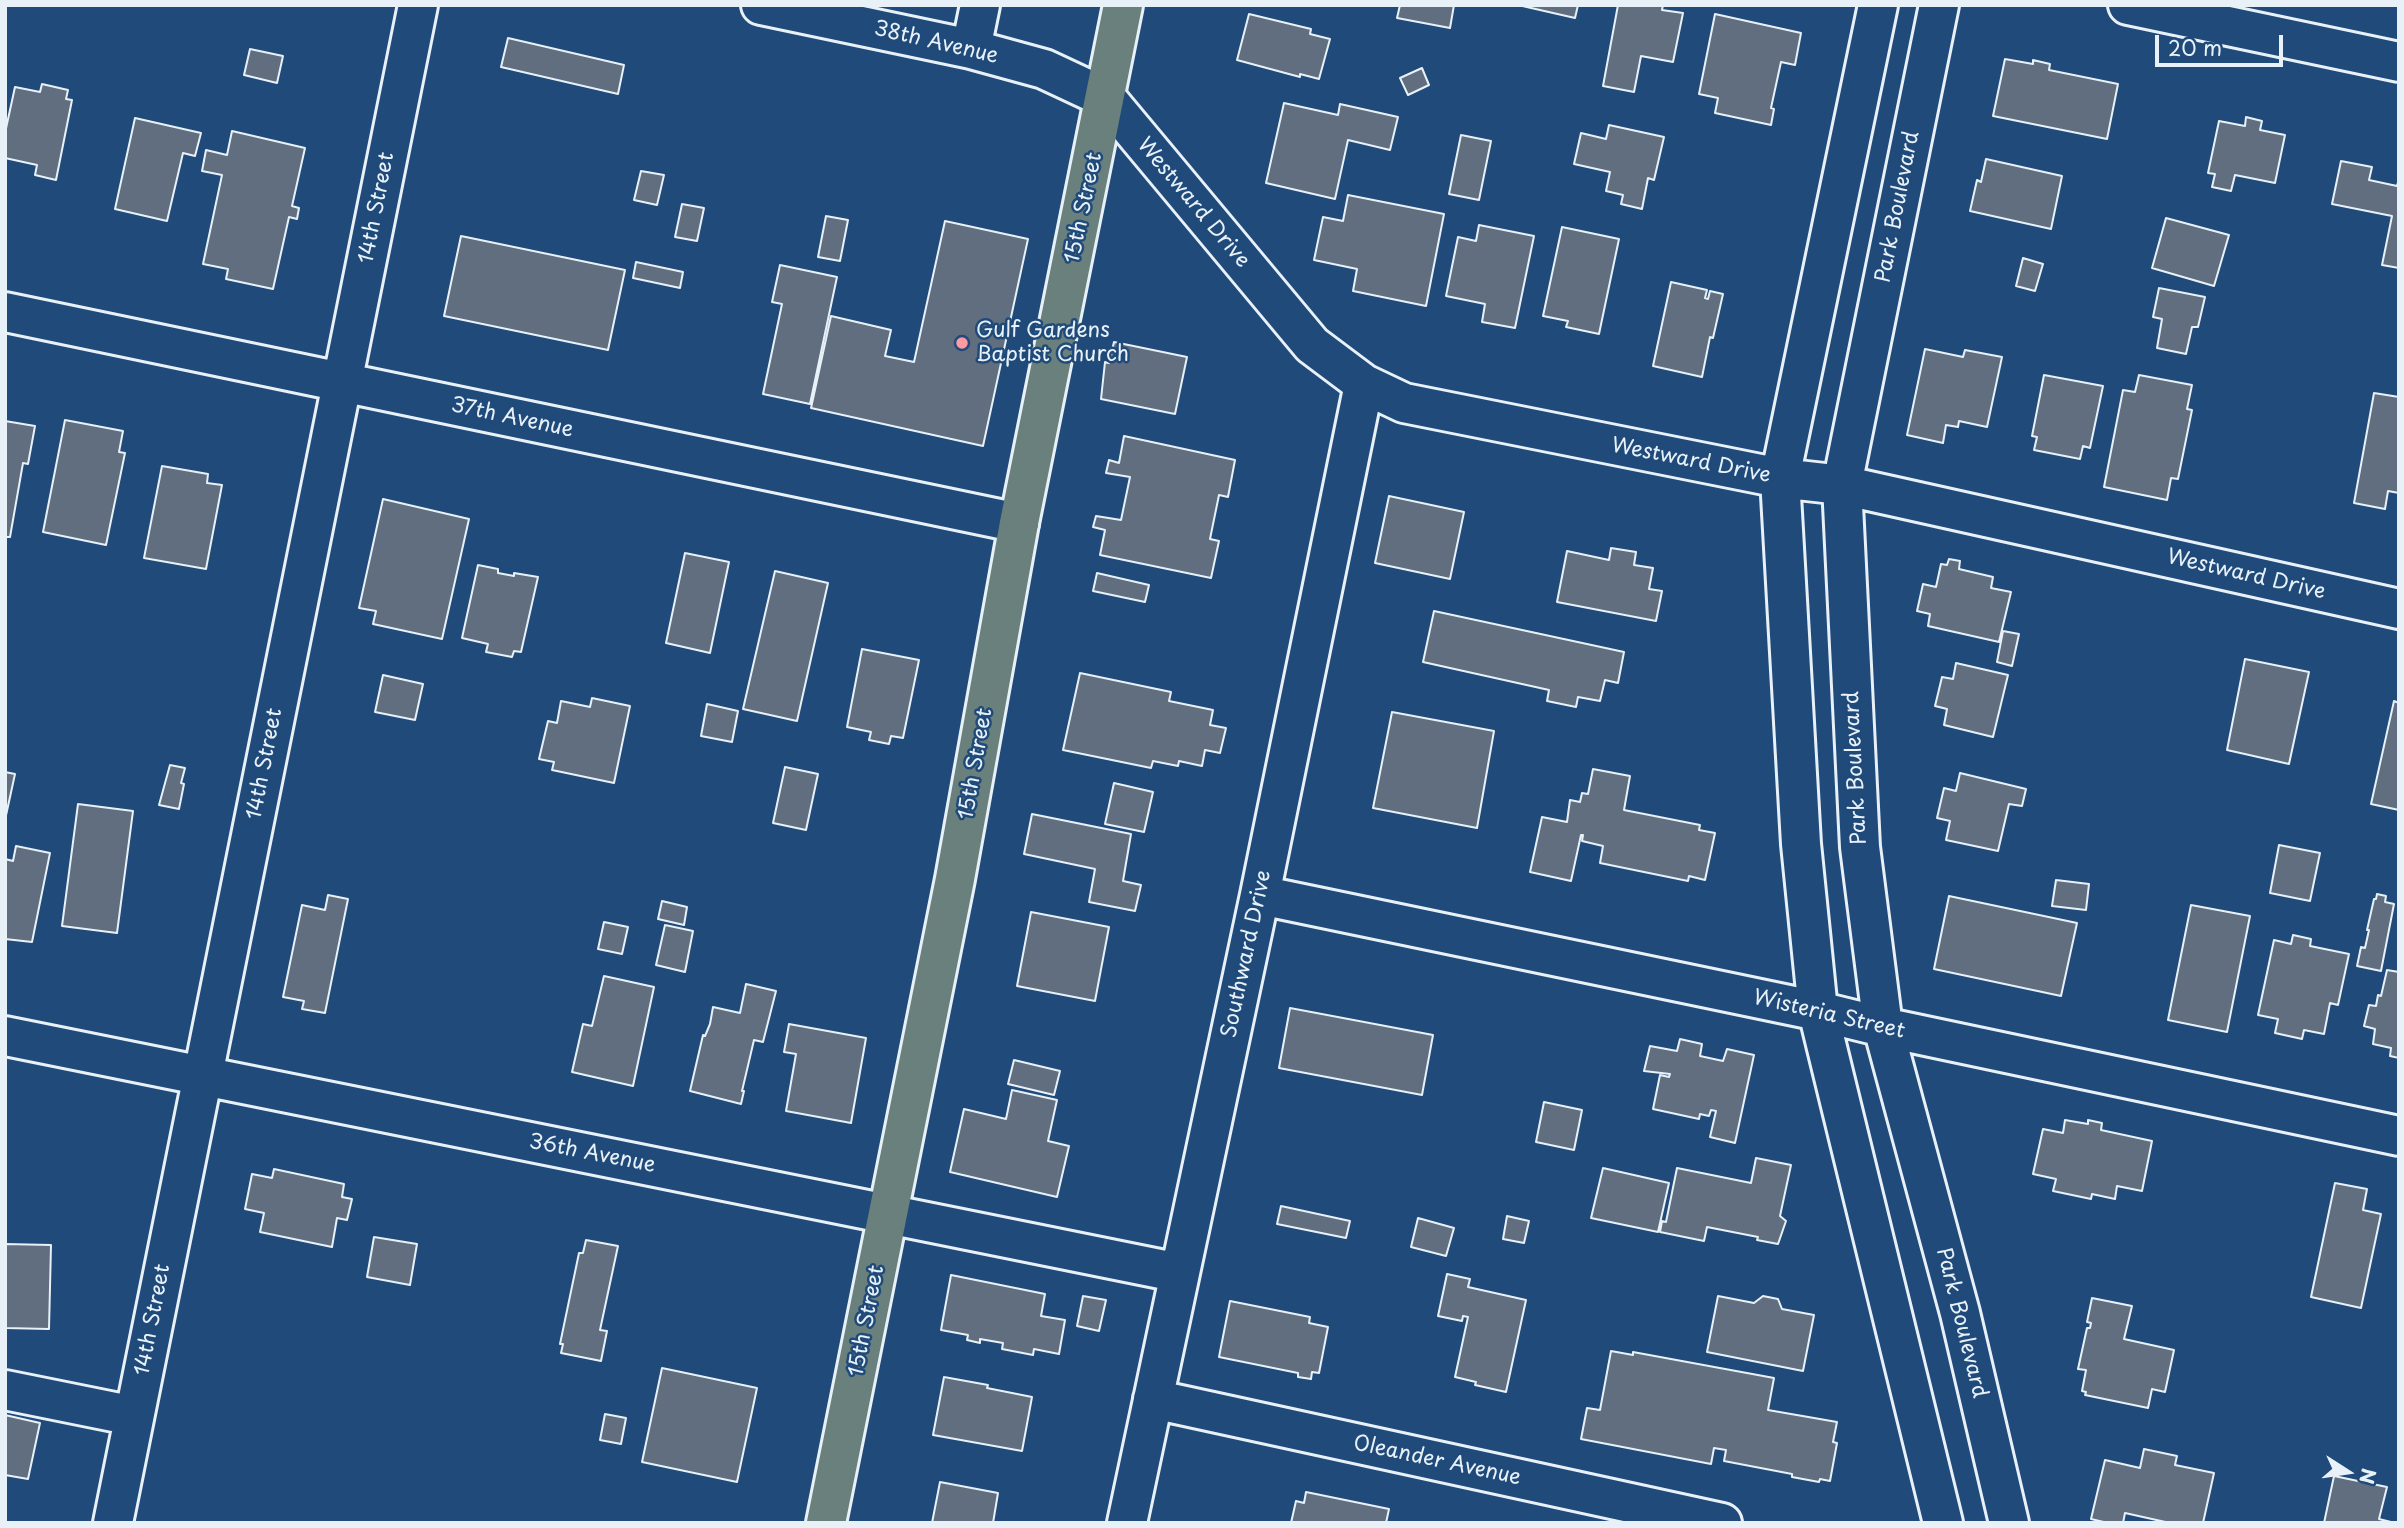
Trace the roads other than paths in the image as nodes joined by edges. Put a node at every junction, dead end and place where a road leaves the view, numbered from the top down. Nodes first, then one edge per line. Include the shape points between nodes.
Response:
1 (418, 5) edge
2 (761, 5) edge
3 (980, 5) edge
4 (1123, 5) edge
5 (1878, 5) edge
6 (1939, 5) edge
7 (2128, 5) edge
8 (971, 49) junction
9 (2399, 62) edge
10 (1106, 99) junction
11 (5, 312) edge
12 (342, 383) junction
13 (1364, 384) junction
14 (1780, 478) junction
15 (1842, 485) junction
16 (1019, 523) junction
17 (2399, 609) edge
18 (1260, 895) junction
19 (1818, 1011) junction
20 (1883, 1027) junction
21 (5, 1036) edge
22 (202, 1076) junction
23 (2399, 1136) edge
24 (888, 1214) junction
25 (1180, 1273) junction
26 (5, 1390) edge
27 (1153, 1399) junction
28 (134, 1416) junction
29 (113, 1523) edge
30 (826, 1523) edge
31 (1127, 1523) edge
32 (1722, 1523) edge
33 (1943, 1523) edge
34 (2009, 1523) edge

1 - 12 street, 14th Street
2 - 8 street, 38th Avenue
3 - 8 street
4 - 10 main road, 15th Street
5 - 14 street
6 - 15 street, Park Boulevard
7 - 9 street
8 - 10 street, 38th Avenue via 1044,69
10 - 13 street, Westward Drive via 1312,345
10 - 16 main road, 15th Street
11 - 12 street, 37th Avenue
12 - 16 street, 37th Avenue
12 - 22 street, 14th Street
13 - 14 street, Westward Drive via 1404,403
13 - 18 street, Southward Drive
14 - 15 street, Westward Drive
14 - 19 street via 1801,844
15 - 17 street, Westward Drive
15 - 20 street, Park Boulevard via 1860,847
16 - 24 main road, 15th Street
18 - 19 street, Wisteria Street
18 - 25 street, Southward Drive
19 - 20 street, Wisteria Street
19 - 33 street
20 - 23 street, Wisteria Street
20 - 34 street, Park Boulevard via 1960,1313
21 - 22 street, 36th Avenue
22 - 24 street, 36th Avenue
22 - 28 street, 14th Street
24 - 25 street, 36th Avenue
24 - 30 main road, 15th Street
25 - 27 street, Southward Drive
26 - 28 street
27 - 31 street, Southward Drive
27 - 32 street, Oleander Avenue
28 - 29 street, 14th Street

